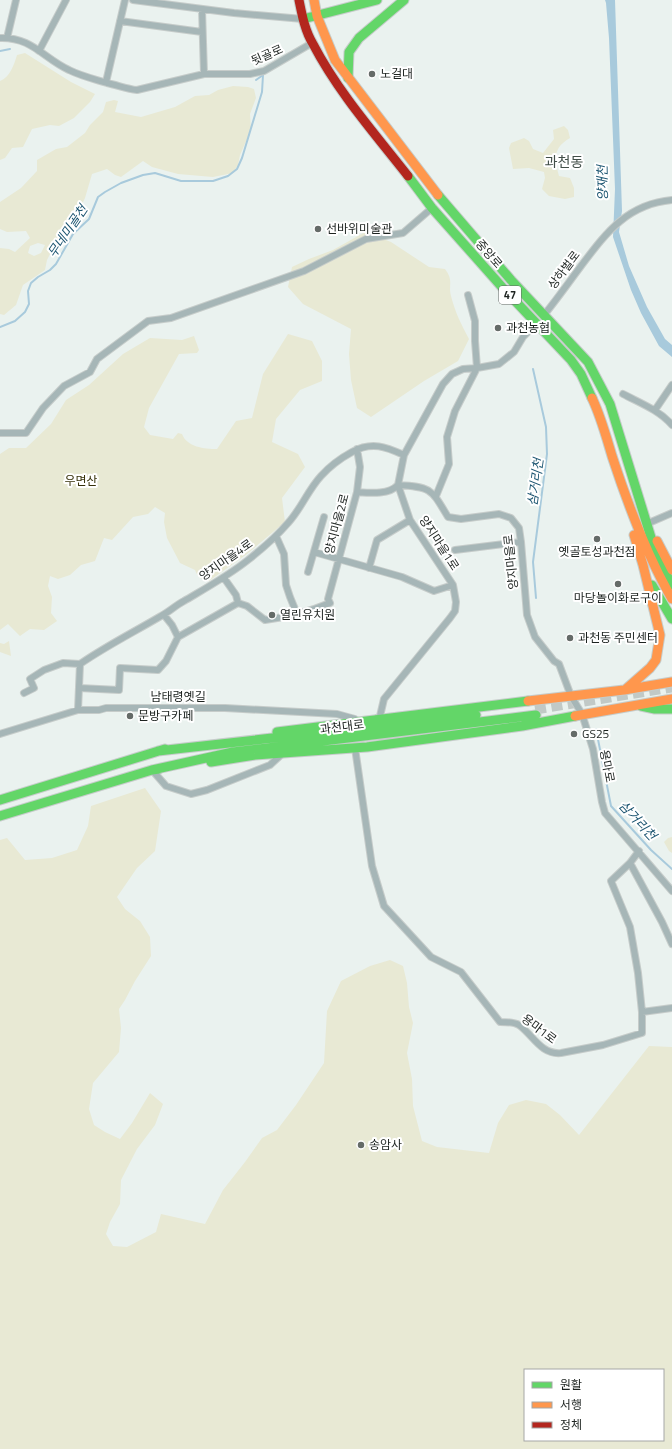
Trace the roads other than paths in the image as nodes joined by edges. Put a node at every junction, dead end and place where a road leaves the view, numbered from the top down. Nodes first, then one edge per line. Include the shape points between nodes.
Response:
1 (16, 0) edge
2 (66, 0) edge
3 (125, 0) edge
4 (132, 0) edge
5 (299, 0) edge
6 (314, 0) edge
7 (377, 0) edge
8 (404, 0) edge
9 (202, 9) junction
10 (318, 16) junction
11 (303, 19) junction
12 (120, 21) junction
13 (202, 32) junction
14 (0, 38) edge
15 (7, 38) junction
16 (312, 44) junction
17 (39, 51) junction
18 (204, 74) junction
19 (348, 78) junction
20 (106, 82) junction
21 (672, 200) edge
22 (432, 208) junction
23 (468, 295) dead end
24 (544, 315) junction
25 (537, 323) junction
26 (478, 368) junction
27 (672, 385) edge
28 (623, 394) dead end
29 (655, 410) junction
30 (672, 425) edge
31 (0, 434) edge
32 (357, 449) junction
33 (404, 455) junction
34 (398, 485) junction
35 (357, 492) junction
36 (436, 496) junction
37 (630, 507) junction
38 (643, 509) junction
39 (672, 513) edge
40 (324, 517) dead end
41 (410, 520) junction
42 (651, 522) junction
43 (276, 536) junction
44 (521, 542) junction
45 (455, 550) dead end
46 (314, 552) junction
47 (339, 560) junction
48 (644, 565) junction
49 (369, 568) junction
50 (672, 570) edge
51 (308, 572) dead end
52 (224, 578) junction
53 (453, 585) junction
54 (672, 586) edge
55 (672, 599) edge
56 (238, 604) junction
57 (297, 614) junction
58 (164, 615) junction
59 (672, 619) edge
60 (178, 637) junction
61 (80, 664) junction
62 (672, 682) edge
63 (79, 688) junction
64 (624, 690) junction
65 (24, 693) dead end
66 (571, 696) junction
67 (672, 699) edge
68 (633, 705) junction
69 (672, 709) edge
70 (78, 710) junction
71 (582, 714) junction
72 (374, 720) junction
73 (358, 722) junction
74 (0, 734) edge
75 (355, 748) junction
76 (158, 751) junction
77 (282, 754) junction
78 (152, 770) junction
79 (0, 800) edge
80 (0, 816) edge
81 (639, 851) junction
82 (630, 863) junction
83 (672, 891) edge
84 (672, 944) edge
85 (672, 1008) edge
86 (642, 1012) junction

1 - 15 street
2 - 17 street
3 - 12 street
4 - 9 street
5 - 11 main road, 중앙로 / 47
6 - 10 main road, 중앙로
7 - 10 main road
8 - 19 main road via 359,38 349,52
9 - 11 street
9 - 13 street
10 - 11 main road
10 - 19 main road, 중앙로 via 335,60
11 - 16 main road, 중앙로 / 47
12 - 13 street
12 - 20 street
13 - 18 street
14 - 15 street, 뒷골로
15 - 17 street, 뒷골로 via 28,43
16 - 18 street, 뒷골로 via 264,71 250,74
16 - 22 main road, 중앙로 / 47 via 337,83
17 - 20 street, 뒷골로 via 67,70
18 - 20 street, 뒷골로 via 137,90
19 - 24 main road, 중앙로 via 438,195 510,280
21 - 24 street, 상하벌로 via 641,208 623,218 608,231
22 - 25 main road, 중앙로 / 47 via 502,288
22 - 31 street via 403,233 366,239 304,271 171,318 148,321 97,359 90,372 64,386 43,408 26,433
23 - 26 street via 475,321
24 - 38 main road, 중앙로 via 588,362 599,382 610,404
25 - 26 street via 514,352 499,364
25 - 37 main road, 중앙로 / 47 via 571,360 590,391
26 - 33 street via 463,369 452,374 443,384
26 - 36 street via 455,411 447,437 449,464
27 - 29 street
28 - 29 street
29 - 30 street via 665,416
32 - 33 street, 양지마을4로 via 369,446 386,447
32 - 35 street, 양지마을2로 via 360,467
32 - 43 street, 양지마을4로 via 335,462 320,476 288,524
33 - 34 street
34 - 35 street via 396,488 375,494
34 - 36 street via 422,487
34 - 41 street, 양지마을1로
35 - 47 street, 양지마을2로
36 - 44 street, 양지마을로 via 448,517 461,519 499,514 511,518 518,528
37 - 48 main road via 635,540
37 - 55 main road, 중앙로 via 658,575
38 - 42 main road
38 - 54 main road, 중앙로 via 657,558
39 - 42 street
40 - 46 street
41 - 49 street via 377,540
41 - 53 street, 양지마을1로
42 - 50 main road
43 - 52 street, 양지마을4로
43 - 57 street via 284,554 286,585
44 - 45 street
44 - 66 street, 양지마을로 via 527,615 535,637 559,664
46 - 47 street
46 - 51 street
47 - 49 street
47 - 57 street, 양지마을2로 via 328,599 330,603
48 - 59 main road via 657,596
48 - 64 main road via 660,635 659,646 656,660 650,668
49 - 53 street via 402,577 434,592
52 - 56 street via 236,595
52 - 58 street, 양지마을4로
53 - 72 street, 양지마을1로 via 455,611 384,699 380,716
56 - 57 street via 247,606 265,620
56 - 60 street
58 - 60 street
58 - 61 street, 양지마을4로
60 - 63 street via 166,661 158,670 120,668 119,690
61 - 63 street
61 - 65 street via 63,663 44,670 30,679 34,688
62 - 64 main road
63 - 70 street
64 - 66 main road
66 - 71 street, 용마로
66 - 72 main road
67 - 68 main road
68 - 69 main road
68 - 71 main road
70 - 73 street, 남태령옛길 via 225,708 337,714
70 - 74 street, 남태령옛길
71 - 75 main road via 542,723
71 - 81 street, 용마로 via 593,749 606,813
72 - 73 main road
73 - 76 main road via 177,746
75 - 77 main road
75 - 86 street, 용마1로 via 372,866 384,906 431,957 461,972 500,1022 518,1024 546,1051 555,1054 603,1045 642,1033
76 - 78 main road, 과천대로 via 535,712 233,752
76 - 79 main road
77 - 78 main road via 255,755
77 - 78 street via 270,765 191,794 166,786
78 - 80 main road
81 - 82 street, 용마1로
81 - 83 street, 용마로
82 - 84 street
82 - 86 street, 용마1로 via 611,881 630,927
85 - 86 street

